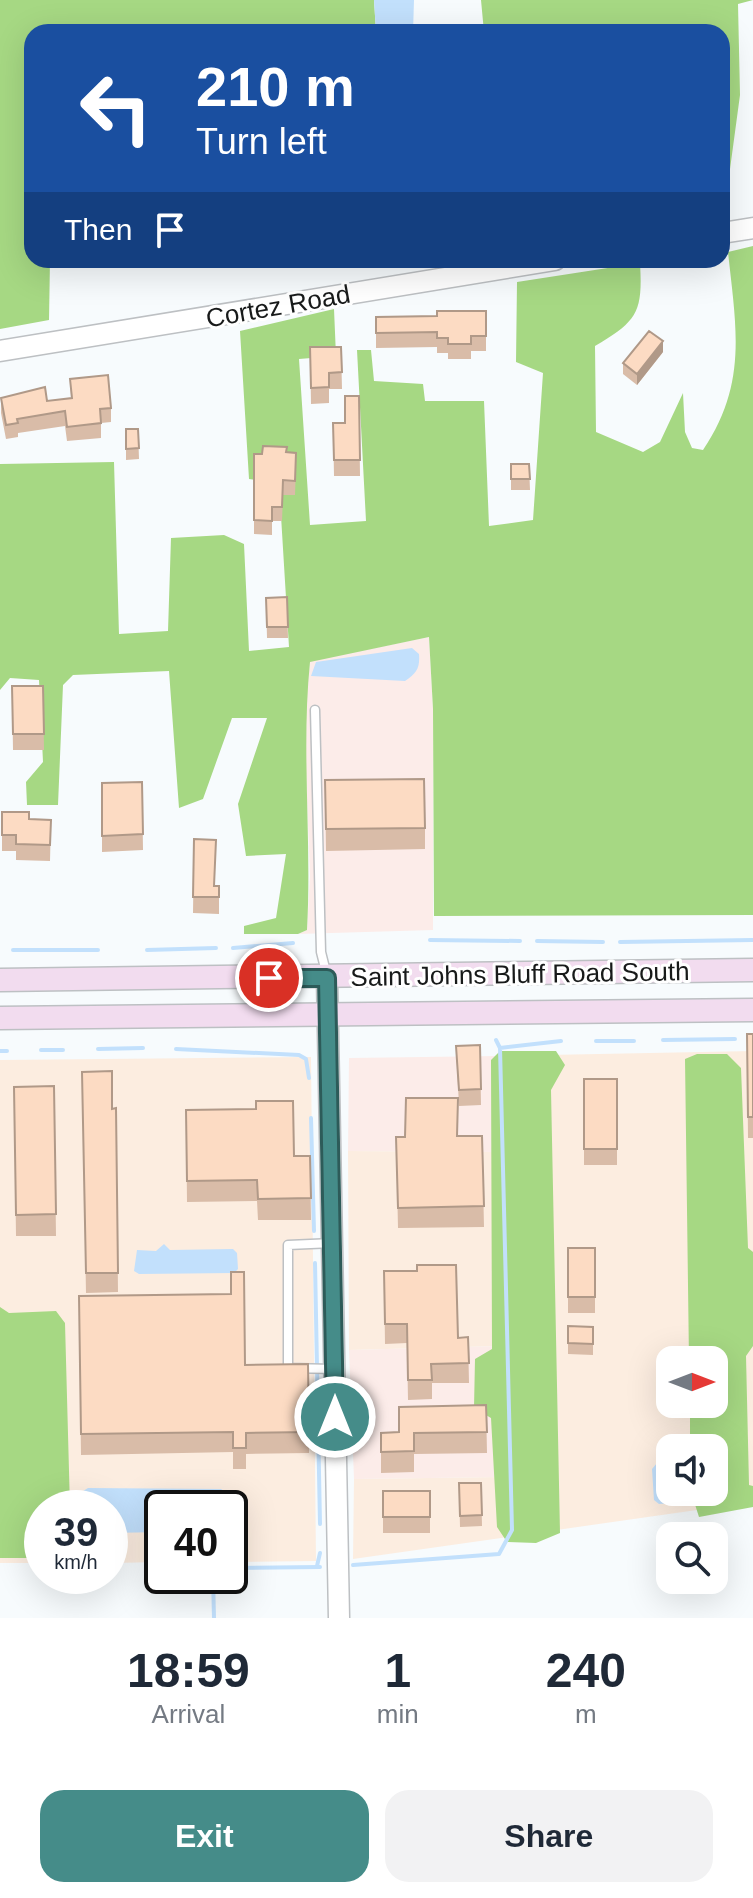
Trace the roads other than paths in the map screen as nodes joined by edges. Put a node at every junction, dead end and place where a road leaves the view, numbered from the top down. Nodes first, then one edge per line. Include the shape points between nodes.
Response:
1 (753, 228) edge
2 (730, 232) edge
3 (506, 268) edge
4 (0, 351) edge
5 (315, 710) dead end
6 (753, 970) edge
7 (327, 978) junction
8 (0, 980) edge
9 (753, 1010) edge
10 (328, 1015) junction
11 (0, 1018) edge
12 (334, 1243) junction
13 (334, 1369) junction
14 (339, 1618) edge

1 - 2 street
3 - 4 street, Cortez Road
5 - 7 lane via 321,952
6 - 7 main road, Saint Johns Bluff Road South
7 - 8 main road, Saint Johns Bluff Road South
7 - 10 street
9 - 10 main road, Saint Johns Bluff Road South
10 - 11 main road, Saint Johns Bluff Road South
10 - 12 street
12 - 13 street
12 - 13 lane via 288,1245 288,1368
13 - 14 street

